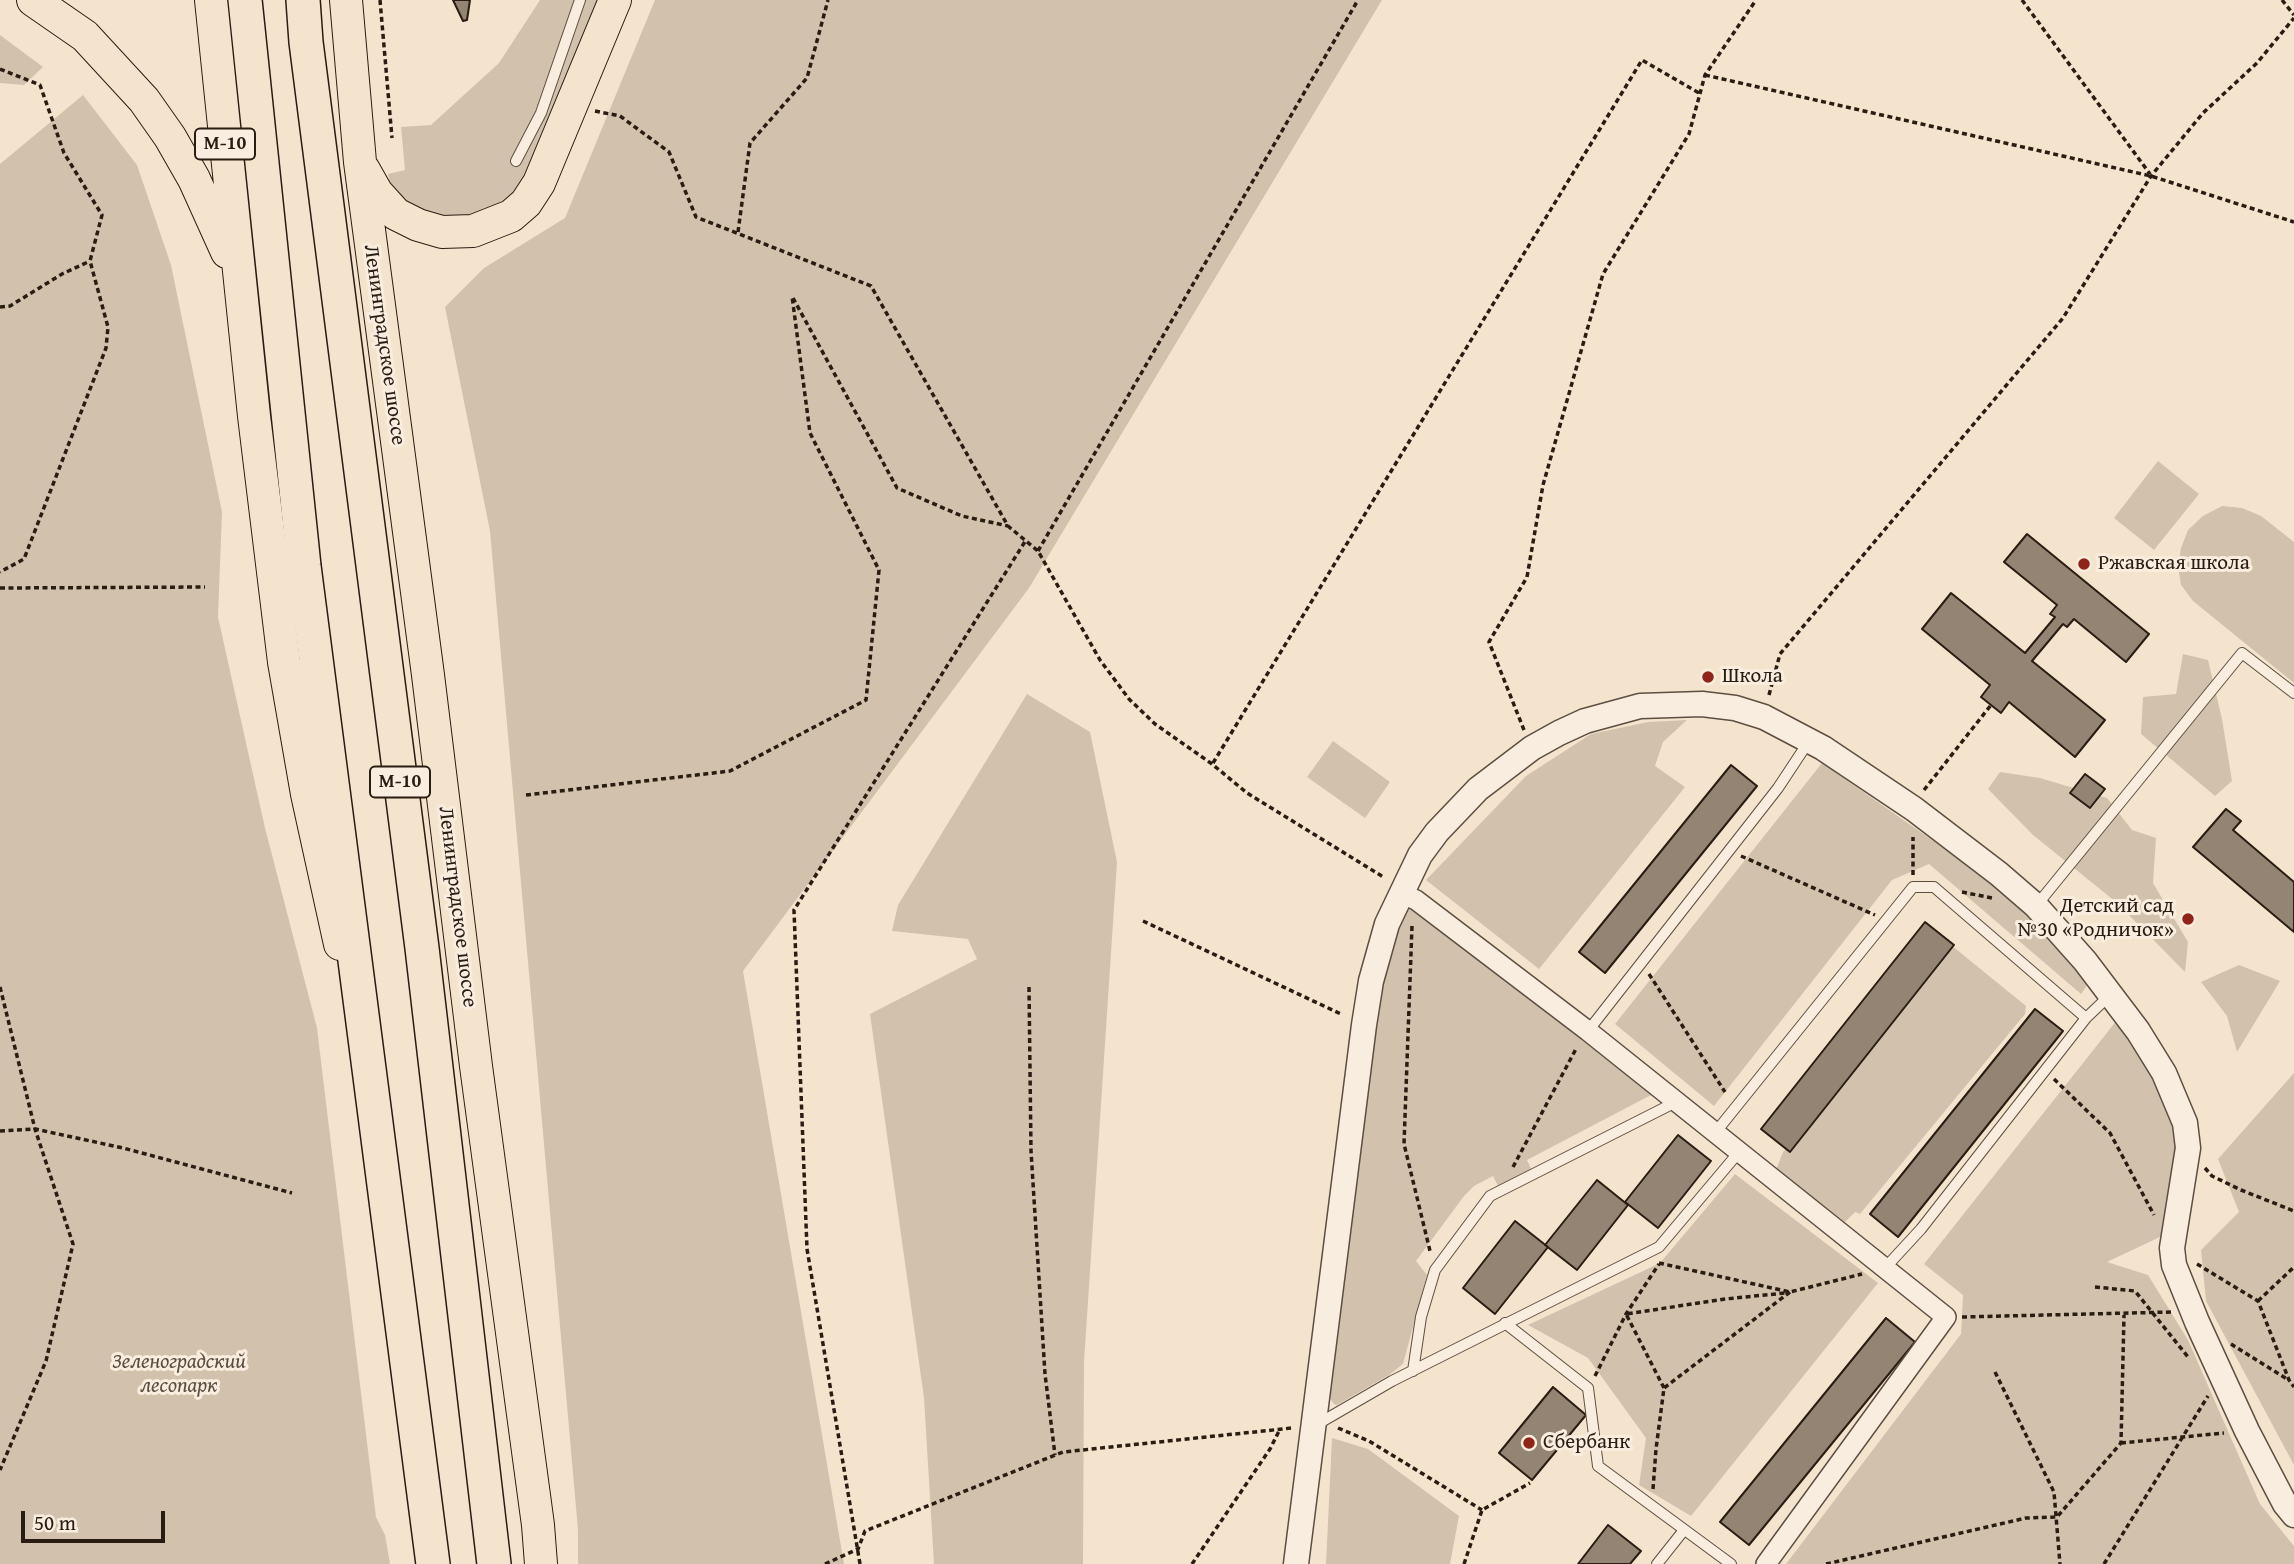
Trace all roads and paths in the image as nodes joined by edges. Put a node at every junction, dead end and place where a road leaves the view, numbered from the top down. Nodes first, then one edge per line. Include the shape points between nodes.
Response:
1 (33, 0) edge
2 (211, 0) edge
3 (245, 0) edge
4 (303, 0) edge
5 (346, 0) edge
6 (380, 0) edge
7 (580, 0) edge
8 (615, 0) edge
9 (828, 0) edge
10 (1358, 0) edge
11 (1756, 0) edge
12 (2022, 0) edge
13 (2281, 0) edge
14 (2294, 16) edge
15 (0, 69) edge
16 (1705, 75) junction
17 (1699, 93) junction
18 (562, 113) junction
19 (391, 138) dead end
20 (516, 161) dead end
21 (360, 162) junction
22 (2151, 176) junction
23 (2294, 222) edge
24 (738, 233) junction
25 (90, 261) junction
26 (241, 289) junction
27 (0, 307) edge
28 (1008, 526) junction
29 (1026, 540) junction
30 (1038, 551) junction
31 (0, 572) edge
32 (0, 587) edge
33 (205, 587) dead end
34 (2294, 693) edge
35 (1991, 705) dead end
36 (1764, 717) junction
37 (1809, 740) junction
38 (1532, 748) junction
39 (1212, 764) junction
40 (526, 794) dead end
41 (1914, 809) junction
42 (1730, 851) junction
43 (1913, 887) junction
44 (1934, 887) junction
45 (1408, 891) junction
46 (1998, 899) dead end
47 (2036, 905) junction
48 (1887, 920) junction
49 (1143, 921) dead end
50 (1642, 963) junction
51 (0, 986) edge
52 (1029, 987) dead end
53 (2111, 994) junction
54 (2086, 1018) junction
55 (1364, 1025) junction
56 (1588, 1031) junction
57 (2045, 1071) junction
58 (370, 1082) junction
59 (1725, 1092) dead end
60 (1676, 1102) junction
61 (35, 1129) junction
62 (0, 1131) edge
63 (1715, 1133) junction
64 (2188, 1148) junction
65 (1739, 1152) junction
66 (292, 1193) dead end
67 (1490, 1196) junction
68 (2294, 1211) edge
69 (2172, 1248) junction
70 (1653, 1250) junction
71 (1660, 1263) junction
72 (1625, 1264) junction
73 (2294, 1267) edge
74 (1885, 1268) junction
75 (1434, 1270) junction
76 (2095, 1287) dead end
77 (1790, 1292) junction
78 (2258, 1301) junction
79 (2153, 1313) junction
80 (1626, 1314) junction
81 (2124, 1315) junction
82 (1946, 1317) junction
83 (2197, 1322) junction
84 (1505, 1323) junction
85 (2231, 1344) dead end
86 (2196, 1366) dead end
87 (1412, 1371) junction
88 (1995, 1372) dead end
89 (2289, 1380) junction
90 (2213, 1387) dead end
91 (2294, 1387) edge
92 (1588, 1388) junction
93 (1664, 1388) junction
94 (1312, 1427) junction
95 (1280, 1429) junction
96 (2247, 1431) junction
97 (2184, 1437) junction
98 (2121, 1443) junction
99 (1055, 1455) junction
100 (0, 1470) edge
101 (1530, 1483) dead end
102 (1653, 1507) junction
103 (1482, 1510) junction
104 (2294, 1515) edge
105 (2057, 1517) junction
106 (1684, 1530) junction
107 (858, 1549) junction
108 (433, 1564) edge
109 (494, 1564) edge
110 (541, 1564) edge
111 (825, 1564) edge
112 (859, 1564) edge
113 (1192, 1564) edge
114 (1296, 1564) edge
115 (1464, 1564) edge
116 (1657, 1564) edge
117 (1731, 1564) edge
118 (1766, 1564) edge
119 (1826, 1564) edge
120 (2060, 1564) edge
121 (2104, 1564) edge

1 - 26 main road via 85,36 144,100 194,179
2 - 26 main road, М-10
3 - 58 highway, М-10 via 304,566
4 - 109 highway, Ленинградское шоссе / М-10
5 - 21 main road, Ленинградское шоссе
6 - 19 path
7 - 18 lane
8 - 18 main road
9 - 24 path via 807,78 750,143
10 - 30 path
11 - 16 path
12 - 22 path
13 - 14 path
14 - 22 path via 2257,63 2203,113
15 - 25 path via 40,85 64,153 102,215
16 - 17 path
16 - 22 path
17 - 38 path via 1689,134 1603,274 1543,485 1527,577 1489,642
17 - 39 path via 1642,60
18 - 20 lane
18 - 21 main road via 539,183 526,203 511,216 472,231 442,232 396,214 377,193
18 - 24 path via 620,116 669,152 696,217
21 - 110 main road, Ленинградское шоссе
22 - 23 path
22 - 36 path via 2063,318 1780,654
24 - 28 path via 871,285
25 - 27 path via 10,306
25 - 31 path via 108,327 106,348 24,559
26 - 58 main road, М-10 via 284,662 307,794
28 - 29 path
28 - 40 path via 962,516 897,488 792,296 810,433 879,570 866,700 730,771
29 - 30 path
29 - 107 path via 793,910 807,1249
30 - 39 path via 1100,660 1129,699 1155,724
32 - 33 path
34 - 47 lane via 2242,653
35 - 41 path
36 - 37 street
36 - 38 street via 1704,704 1640,706 1585,721
37 - 41 street
37 - 42 lane
38 - 45 street via 1456,810 1426,847
39 - 45 path via 1247,793 1388,880 1395,875
41 - 43 path
41 - 47 street
42 - 48 path
42 - 50 lane
43 - 44 lane
43 - 48 lane
44 - 46 path
44 - 54 lane
45 - 55 street via 1377,953
45 - 56 street
45 - 75 path via 1413,910 1404,1144
47 - 53 street
48 - 63 lane
49 - 55 path
50 - 56 lane
50 - 59 path
51 - 61 path
52 - 99 path via 1031,1151 1045,1374
53 - 54 lane
53 - 64 street via 2164,1073 2185,1123
54 - 57 lane
55 - 94 street
56 - 60 street
56 - 67 path via 1516,1163
57 - 69 path via 2110,1133
57 - 74 lane
58 - 108 highway, М-10
60 - 63 street
60 - 67 lane
61 - 62 path
61 - 66 path
61 - 100 path via 73,1244 46,1361
63 - 65 street
64 - 68 path via 2212,1176
64 - 69 street
65 - 70 lane
65 - 74 street
67 - 75 lane
69 - 78 path
69 - 83 street via 2174,1265
70 - 71 path
70 - 72 lane
71 - 72 path
71 - 77 path
71 - 80 path
72 - 84 lane
73 - 78 path
74 - 77 path
74 - 82 street
75 - 87 lane
76 - 79 path via 2135,1291
77 - 80 path
77 - 93 path
78 - 89 path
79 - 81 path
79 - 83 path via 2186,1311
79 - 86 path
80 - 92 path
80 - 93 path
81 - 82 path
81 - 98 path
82 - 118 street
83 - 96 street
84 - 87 lane
84 - 92 lane
85 - 89 path
87 - 94 lane
88 - 105 path via 2054,1492
89 - 91 path
90 - 97 path
92 - 102 lane via 1598,1466
93 - 102 path
94 - 95 path
94 - 103 path via 1337,1428 1369,1441
94 - 114 street
95 - 99 path
95 - 113 path
96 - 97 path
96 - 104 street
97 - 98 path
97 - 121 path
98 - 105 path
99 - 107 path via 864,1531
101 - 103 path
102 - 106 lane
103 - 115 path
105 - 119 path via 2026,1518
105 - 120 path
106 - 116 lane
106 - 117 lane
107 - 111 path
107 - 112 path

